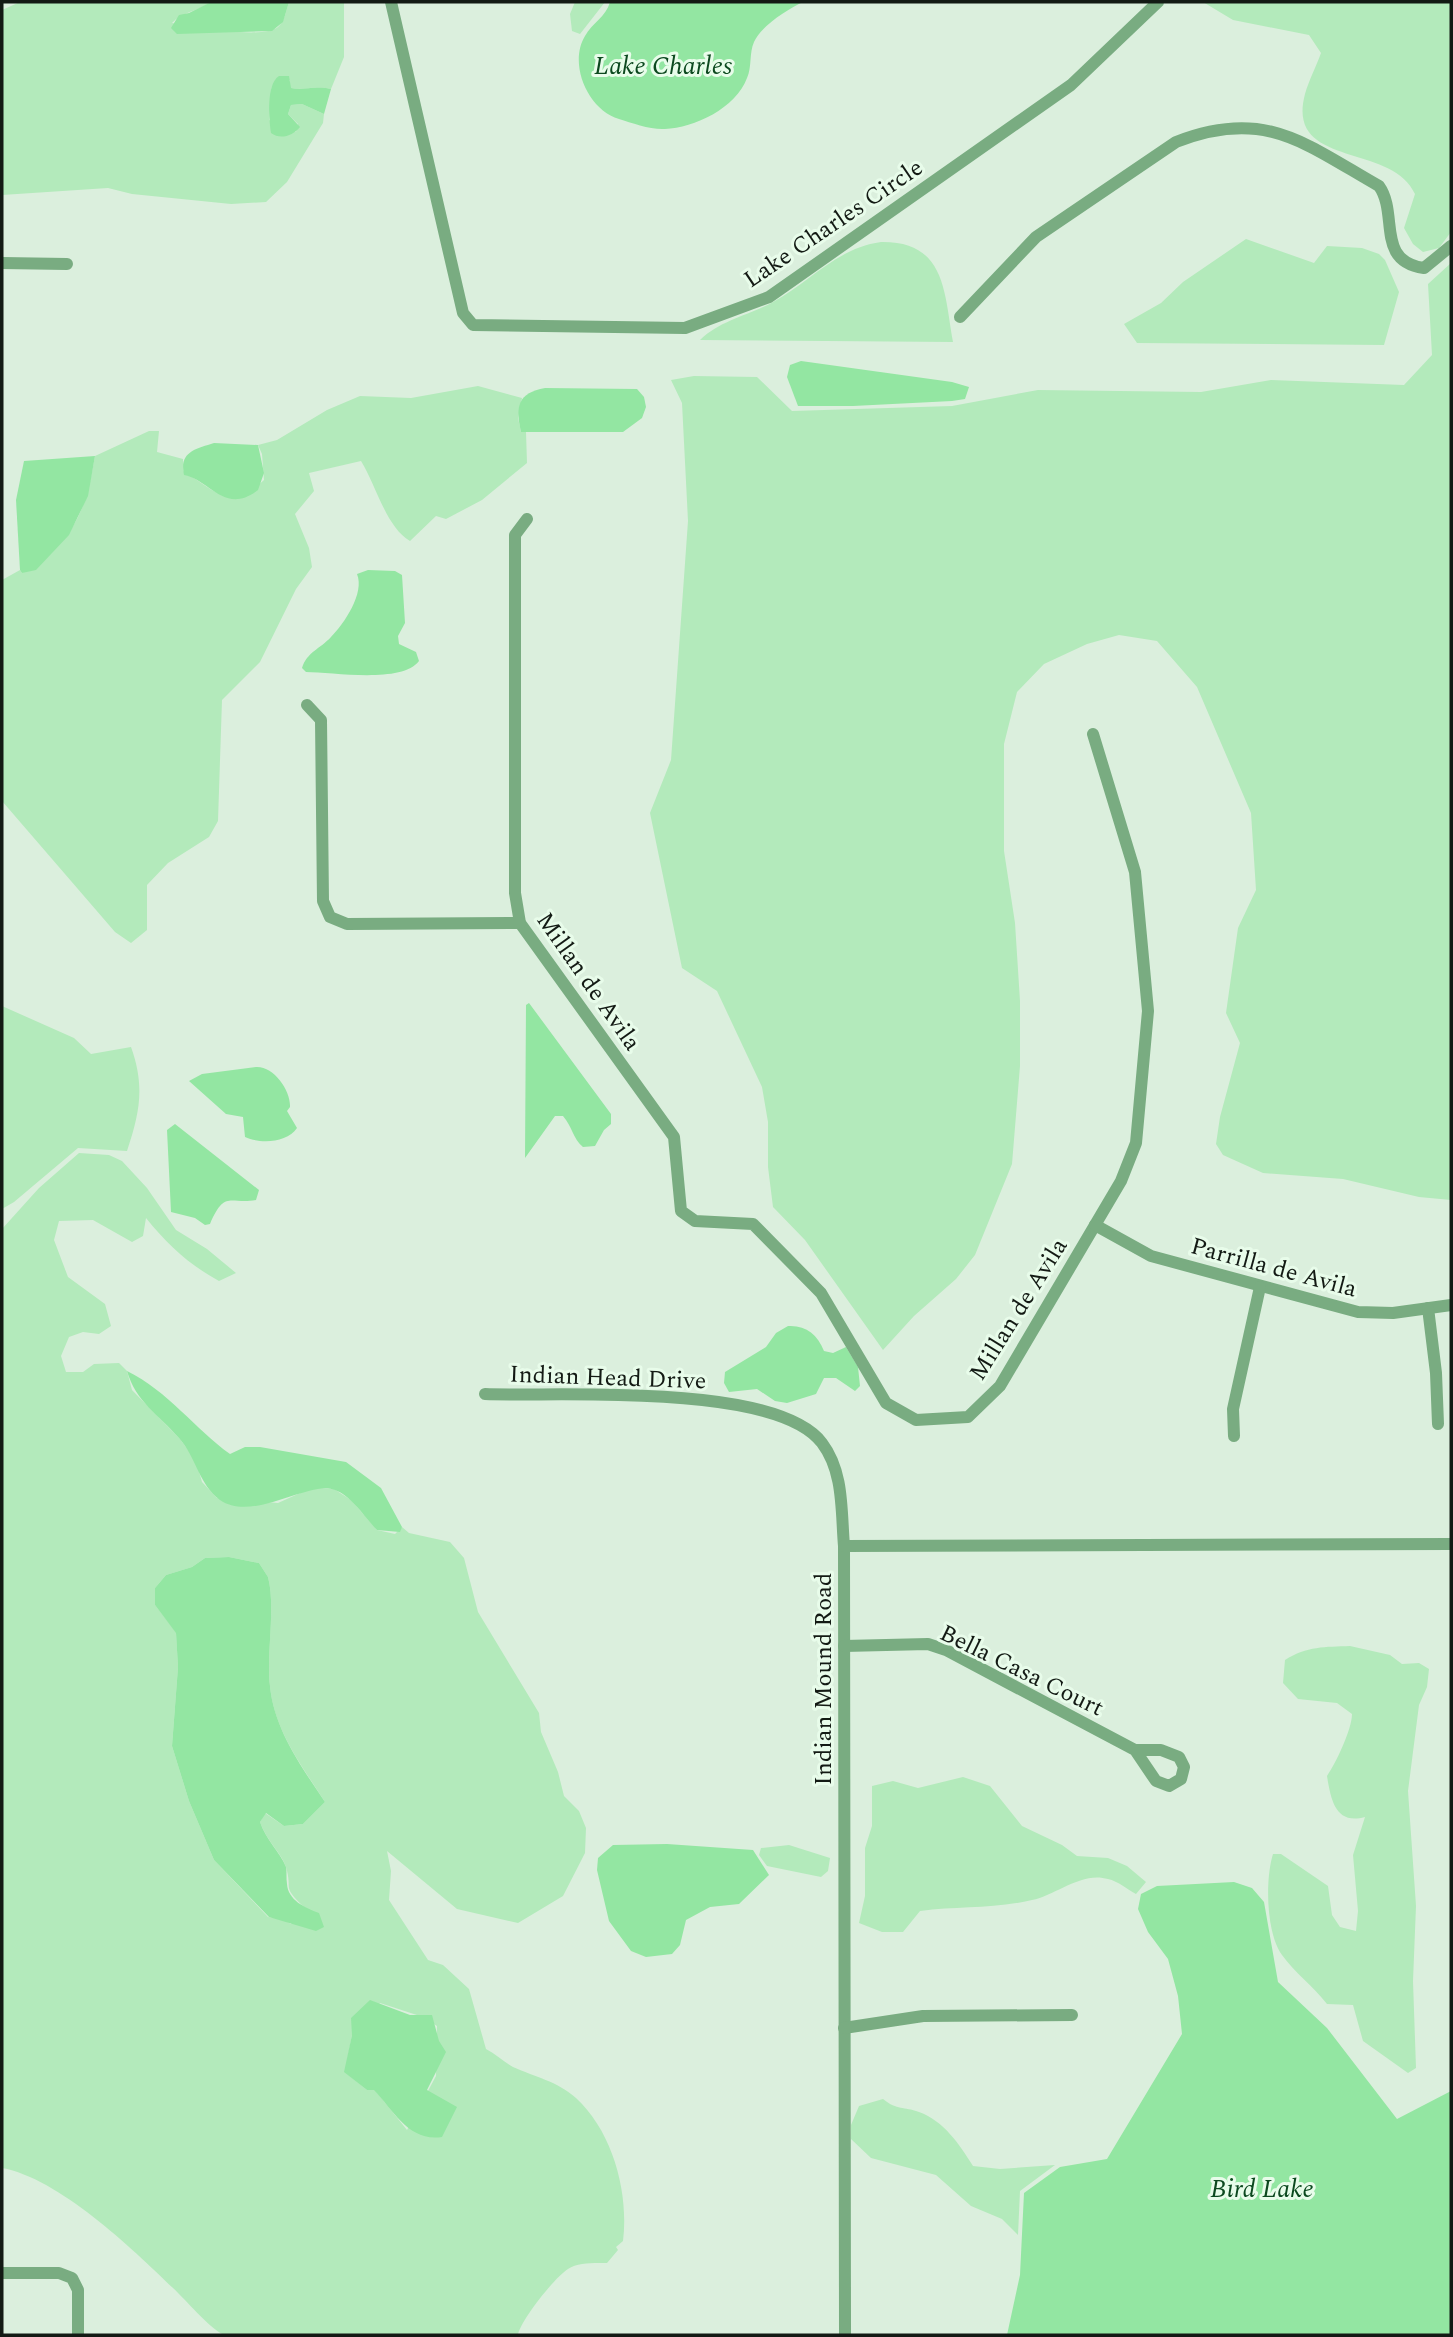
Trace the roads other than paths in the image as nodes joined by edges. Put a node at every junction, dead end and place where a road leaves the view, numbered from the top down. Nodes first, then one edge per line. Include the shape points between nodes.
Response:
1 (391, 2) edge
2 (1158, 2) edge
3 (1451, 246) edge
4 (2, 263) edge
5 (67, 264) dead end
6 (960, 317) dead end
7 (527, 519) dead end
8 (307, 705) dead end
9 (1093, 734) dead end
10 (520, 923) junction
11 (1095, 1225) junction
12 (1260, 1287) junction
13 (1451, 1305) edge
14 (1428, 1308) junction
15 (485, 1394) dead end
16 (1438, 1424) dead end
17 (1234, 1436) dead end
18 (1451, 1544) edge
19 (844, 1546) junction
20 (844, 1646) junction
21 (1135, 1750) dead end
22 (1072, 2015) dead end
23 (844, 2028) junction
24 (2, 2273) edge
25 (78, 2335) edge
26 (845, 2335) edge

1 - 2 street, Lake Charles Circle via 463,313 473,325 676,328 722,317 769,297 1071,85
3 - 6 street via 1424,268 1411,266 1391,244 1380,186 1274,130 1222,129 1176,142 1036,237
4 - 5 street
7 - 10 street, Millan de Avila via 514,535 516,893
8 - 10 street via 321,720 323,901 330,917 347,924
9 - 11 street, Millan de Avila via 1135,872 1148,1012 1136,1143 1121,1181
10 - 11 street, Millan de Avila via 674,1138 681,1212 695,1221 753,1224 821,1293 886,1403 916,1420 968,1417 1000,1386
11 - 12 street, Parrilla de Avila via 1151,1256
12 - 14 street, Parrilla de Avila via 1357,1312
12 - 17 street via 1233,1409
13 - 14 street, Parrilla de Avila
14 - 16 street
15 - 19 street, Indian Head Drive via 685,1396 742,1406 798,1424 821,1441 835,1465
18 - 19 street, Indian Mound Road
19 - 20 street, Indian Mound Road
20 - 21 street, Bella Casa Court via 928,1644 946,1650
20 - 23 street, Indian Mound Road
22 - 23 street via 923,2016
23 - 26 street, Indian Mound Road
24 - 25 street via 59,2273 72,2278 78,2290

